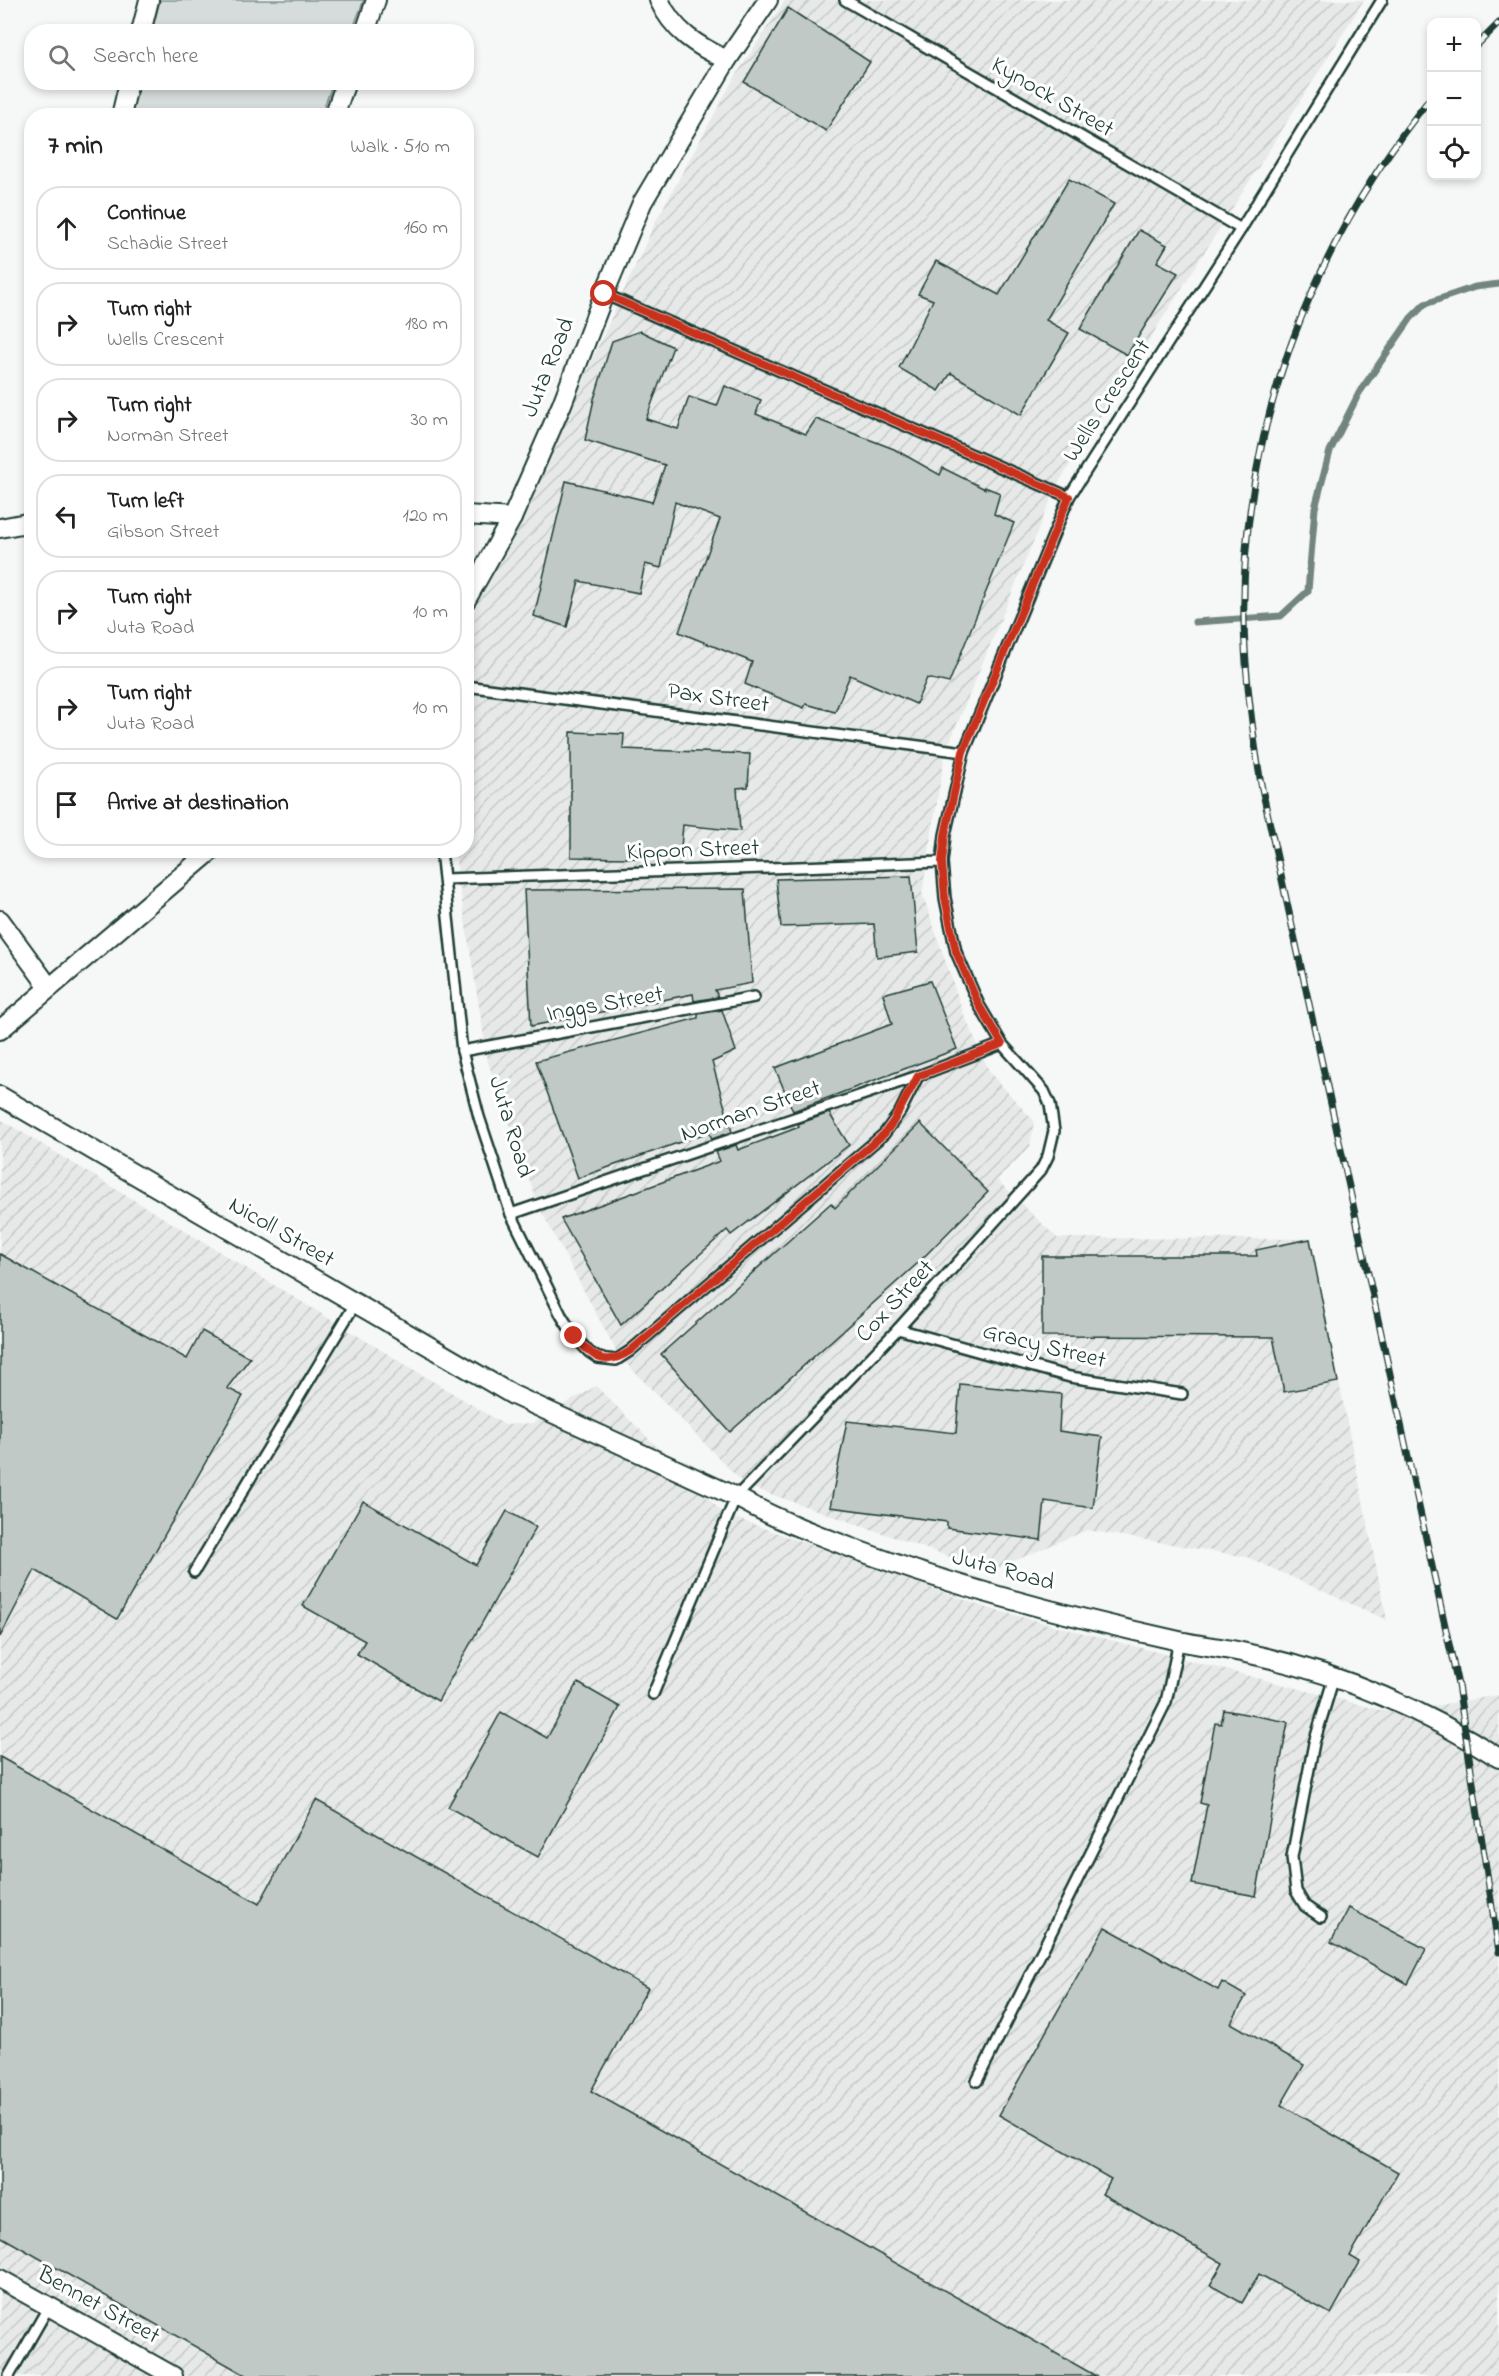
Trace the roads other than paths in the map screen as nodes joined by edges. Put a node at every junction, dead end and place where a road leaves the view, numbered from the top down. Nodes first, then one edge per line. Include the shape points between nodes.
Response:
1 (149, 0) edge
2 (376, 0) edge
3 (659, 0) edge
4 (768, 0) edge
5 (845, 0) edge
6 (1382, 0) edge
7 (143, 24) edge
8 (368, 24) edge
9 (727, 60) junction
10 (127, 90) edge
11 (343, 90) edge
12 (122, 108) edge
13 (336, 108) edge
14 (1240, 229) junction
15 (604, 294) junction
16 (1069, 497) junction
17 (474, 516) edge
18 (512, 518) junction
19 (24, 524) edge
20 (0, 528) edge
21 (474, 586) edge
22 (474, 687) edge
23 (963, 752) junction
24 (202, 858) edge
25 (442, 858) edge
26 (942, 862) junction
27 (445, 879) junction
28 (0, 920) edge
29 (49, 987) junction
30 (754, 997) dead end
31 (0, 1030) edge
32 (1002, 1044) junction
33 (462, 1051) junction
34 (918, 1076) junction
35 (0, 1096) edge
36 (1053, 1116) joint
37 (512, 1214) junction
38 (355, 1304) junction
39 (898, 1329) junction
40 (1182, 1394) dead end
41 (540, 1408) joint
42 (736, 1497) junction
43 (194, 1572) dead end
44 (1179, 1641) junction
45 (1334, 1677) junction
46 (653, 1694) dead end
47 (1499, 1758) edge
48 (1321, 1917) dead end
49 (977, 2082) dead end
50 (0, 2279) edge
51 (49, 2306) junction
52 (9, 2376) edge
53 (173, 2376) edge

1 - 7 street
2 - 8 street
3 - 9 street via 675,27 699,47
4 - 9 street, Juta Road
5 - 14 lane, Kynock Street
6 - 14 lane, Wells Crescent
9 - 15 street, Juta Road via 642,203
10 - 12 street
11 - 13 street
14 - 16 lane, Wells Crescent
15 - 16 lane
15 - 18 street, Juta Road
16 - 23 lane, Wells Crescent
17 - 18 street
18 - 21 street, Juta Road
19 - 20 street
22 - 23 lane, Pax Street
23 - 26 lane, Wells Crescent
24 - 29 street
25 - 27 lane, Juta Road
26 - 27 lane, Kippon Street
26 - 32 lane, Wells Crescent via 956,952 979,1005
27 - 33 lane, Juta Road
28 - 29 street
29 - 31 street
30 - 33 lane, Inggs Street
32 - 34 lane, Norman Street
32 - 36 lane, Wells Crescent via 1044,1091
33 - 37 lane, Juta Road via 479,1117
34 - 37 lane, Norman Street
34 - 37 lane, Juta Road via 884,1134 616,1360 598,1358 581,1344 561,1315
35 - 38 street, Nicoll Street
36 - 39 lane, Cox Street via 1052,1144 1041,1170
38 - 41 street, Nicoll Street
38 - 43 lane
39 - 40 lane, Gracy Street via 1070,1377
39 - 42 lane, Cox Street
41 - 42 street, Juta Road
42 - 44 street, Juta Road via 791,1525 972,1590
42 - 46 lane
44 - 45 street, Juta Road via 1250,1654
44 - 49 lane via 1167,1702
45 - 47 street, Juta Road via 1399,1703
45 - 48 lane via 1314,1743 1292,1857 1296,1891 1305,1906
50 - 51 street, Bennet Street
51 - 52 lane
51 - 53 street, Bennet Street

